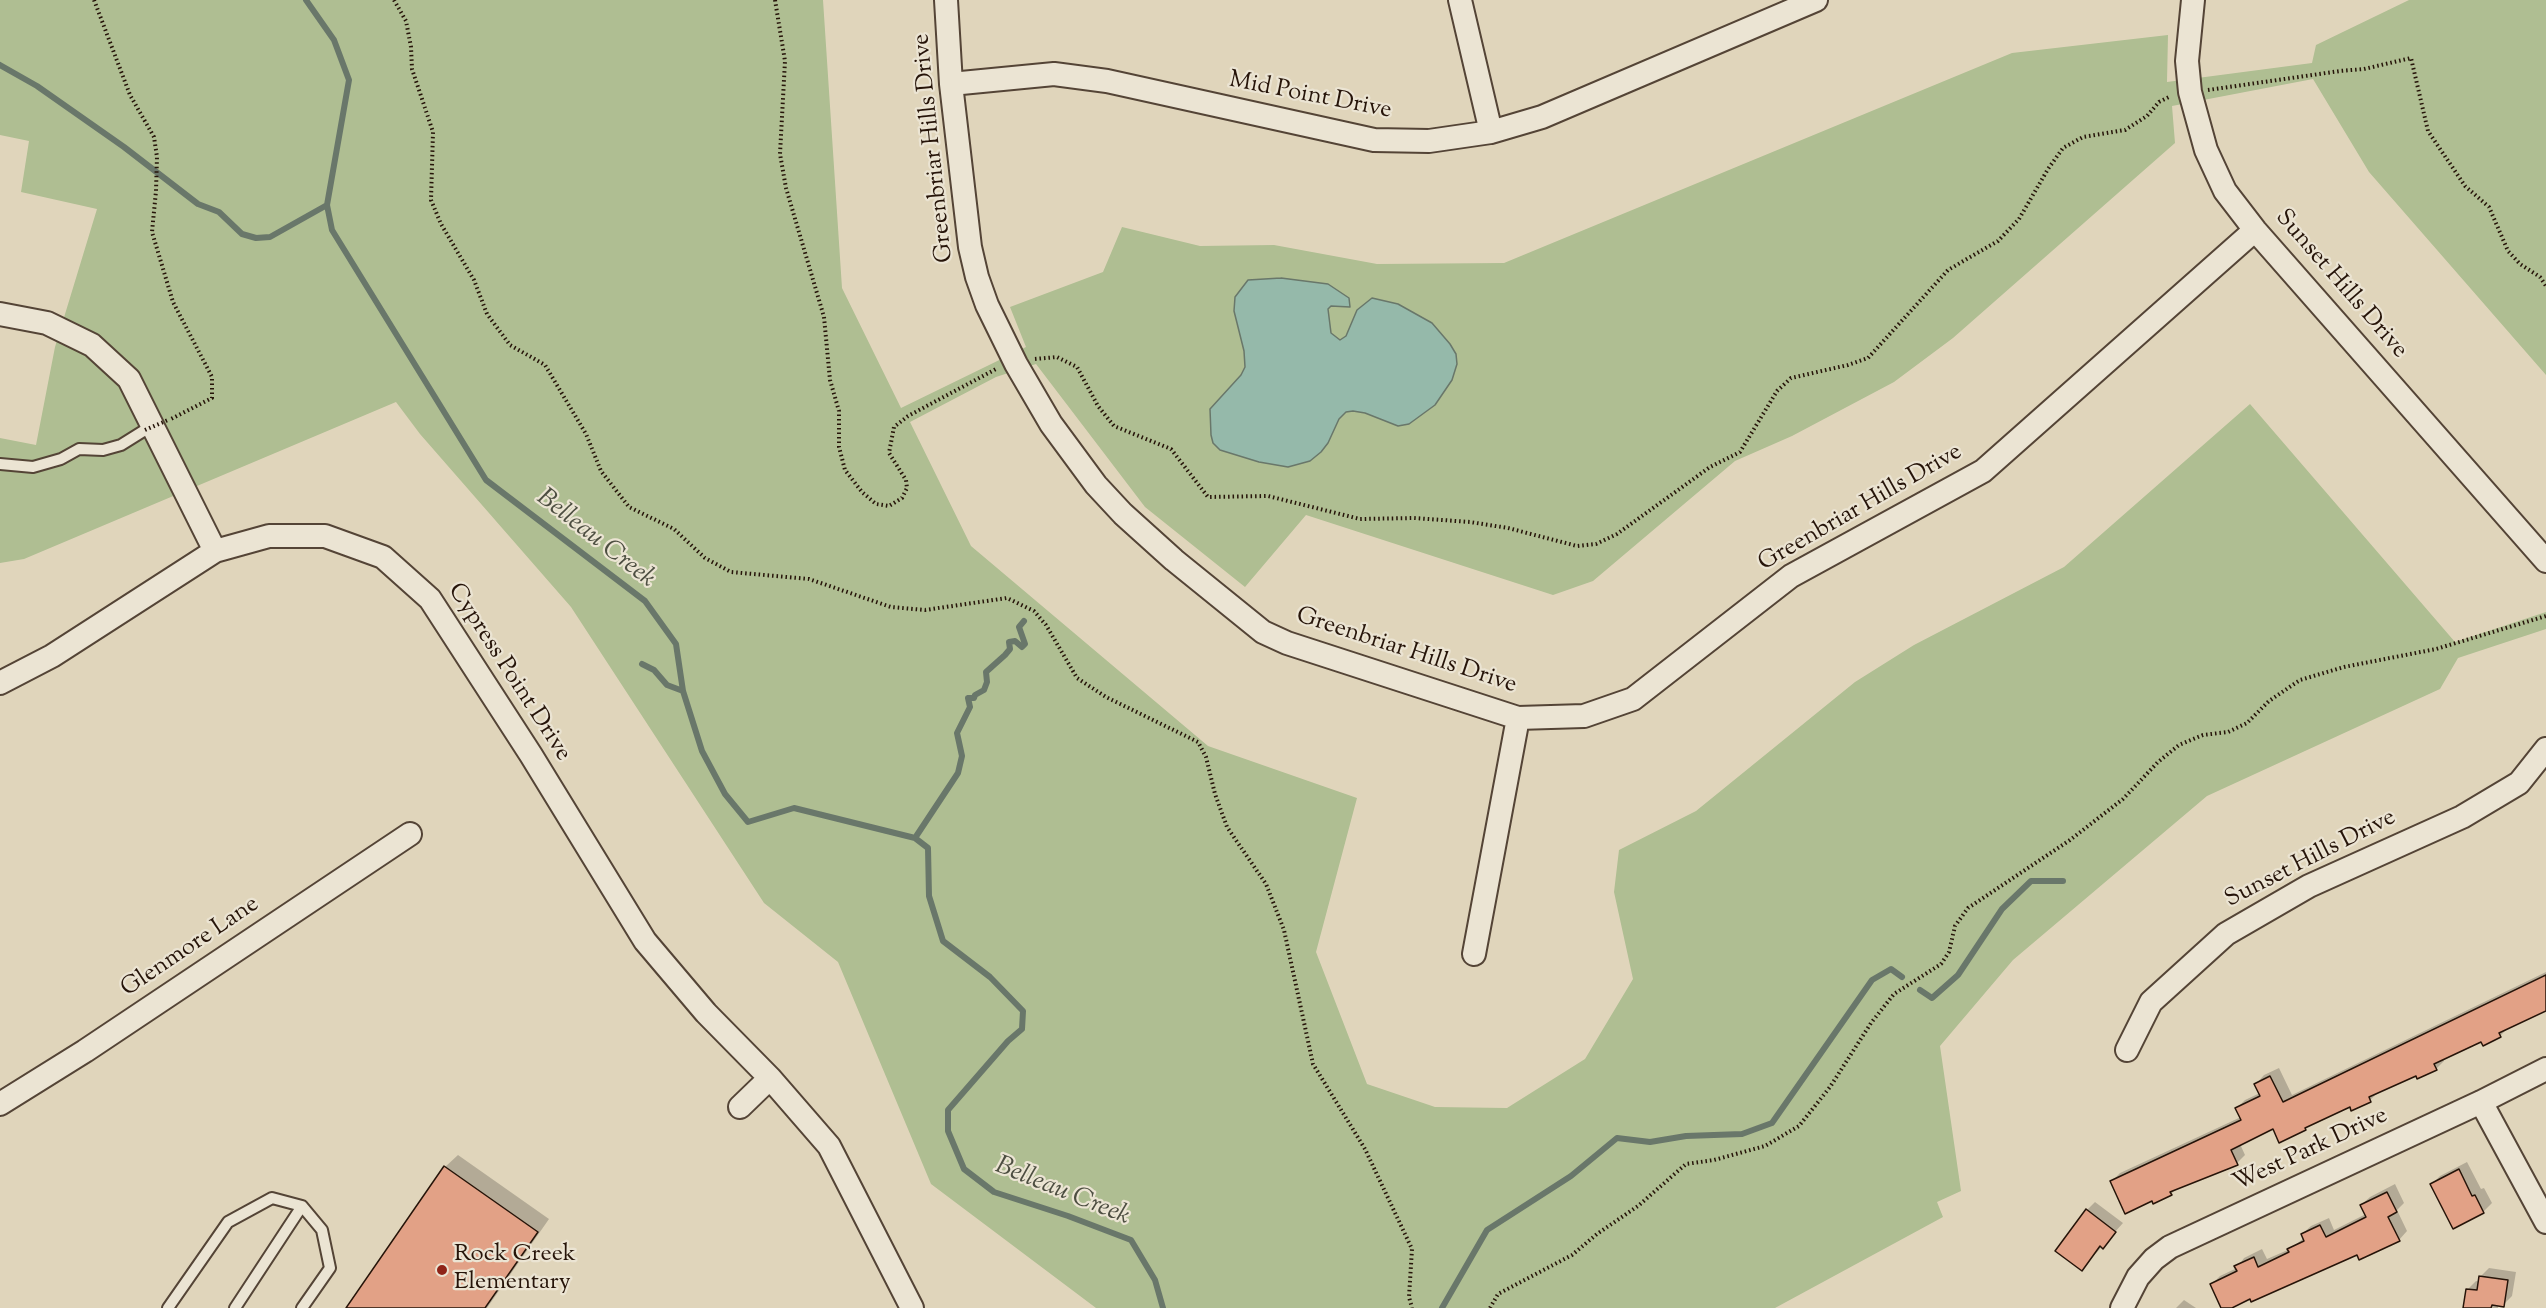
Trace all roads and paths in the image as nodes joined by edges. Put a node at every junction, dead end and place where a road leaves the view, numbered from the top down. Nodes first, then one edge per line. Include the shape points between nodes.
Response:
1 (94, 0) edge
2 (394, 0) edge
3 (775, 0) edge
4 (946, 0) edge
5 (1460, 0) edge
6 (1816, 0) edge
7 (2193, 0) edge
8 (951, 84) junction
9 (2190, 92) junction
10 (1491, 132) junction
11 (2255, 230) junction
12 (2546, 286) edge
13 (0, 314) edge
14 (1016, 364) junction
15 (145, 430) joint
16 (0, 464) edge
17 (214, 551) junction
18 (2546, 561) edge
19 (2546, 616) edge
20 (0, 683) edge
21 (1518, 718) junction
22 (2546, 749) edge
23 (410, 834) dead end
24 (1474, 954) dead end
25 (2127, 1050) dead end
26 (2546, 1068) edge
27 (770, 1078) junction
28 (2481, 1102) junction
29 (0, 1104) edge
30 (740, 1107) dead end
31 (302, 1206) junction
32 (2546, 1222) edge
33 (168, 1308) edge
34 (235, 1308) edge
35 (302, 1308) edge
36 (912, 1308) edge
37 (1412, 1308) edge
38 (1490, 1308) edge
39 (2122, 1308) edge

1 - 15 path, bridge via 130,95 154,137 157,157 152,232 173,302 212,377 212,398
2 - 37 path via 405,21 412,69 433,132 431,200 441,224 474,280 487,314 510,345 545,365 586,434 601,471 629,507 674,529 705,558 732,572 809,579 891,607 926,610 1007,598 1034,611 1077,678 1106,697 1198,742 1227,827 1266,884 1284,930 1313,1064 1365,1149 1412,1249
3 - 14 path via 785,61 780,154 824,317 844,470 876,504 889,506 902,498 906,480 889,453 894,427 989,373
4 - 8 street, Greenbriar Hills Drive
5 - 10 street
6 - 10 street, Mid Point Drive via 1542,117
7 - 9 street, Sunset Hills Drive via 2187,61
8 - 10 street, Mid Point Drive via 1054,74 1107,81 1374,140 1430,141
8 - 14 street, Greenbriar Hills Drive via 970,247 987,305
9 - 11 street, Sunset Hills Drive via 2206,150 2225,191
9 - 12 path via 2364,69 2411,58 2428,131 2465,186 2489,207 2508,251
9 - 14 path via 2159,102 2147,116 2125,130 2083,137 2063,148 2019,219 1998,241 1948,270 1868,358 1791,378 1777,391 1740,452 1710,467 1617,534 1596,544 1577,546 1470,522 1360,519 1268,496 1208,497 1171,449 1114,426 1077,367 1057,357
11 - 18 street, Sunset Hills Drive
11 - 21 street, Greenbriar Hills Drive via 1983,471 1791,576 1633,699 1584,716
13 - 17 street via 46,323 92,345 129,379
14 - 21 street, Greenbriar Hills Drive via 1051,424 1102,492 1174,560 1263,632
15 - 16 lane via 121,445 103,450 79,448 61,459 33,467
17 - 20 street, Cypress Point Drive via 52,656
17 - 27 street, Cypress Point Drive via 269,536 325,536 383,557 430,599 645,941 706,1013
19 - 38 path via 2436,649 2300,680 2269,701 2247,723 2179,745 2115,806 1968,908 1941,964 1894,994 1799,1126 1765,1146 1686,1164 1572,1255 1498,1294
21 - 24 street
22 - 25 street, Sunset Hills Drive via 2519,783 2462,816 2310,886 2226,934 2151,1002
23 - 29 street, Glenmore Lane
26 - 28 street, West Park Drive
27 - 30 street
27 - 36 street, Cypress Point Drive via 829,1146
28 - 32 street
28 - 39 street, West Park Drive via 2170,1247 2138,1277
31 - 33 lane via 272,1198 228,1222
31 - 34 lane
31 - 35 lane via 322,1230 330,1268

